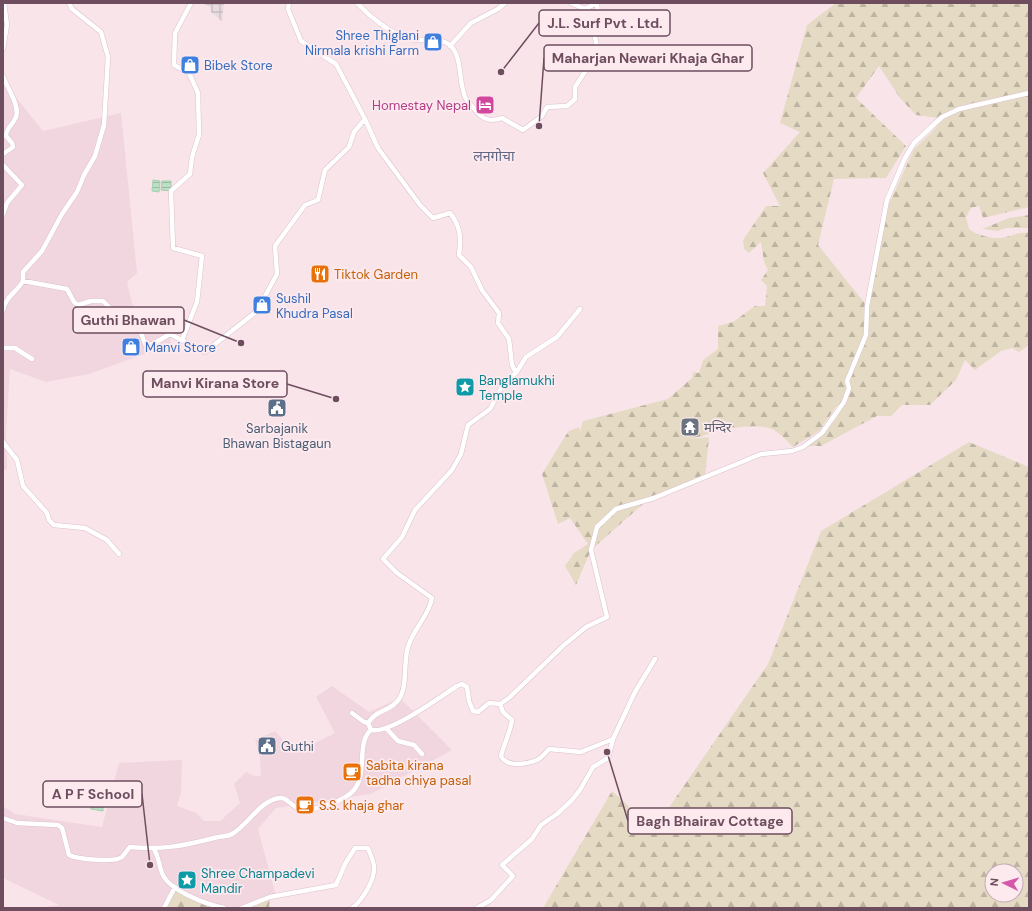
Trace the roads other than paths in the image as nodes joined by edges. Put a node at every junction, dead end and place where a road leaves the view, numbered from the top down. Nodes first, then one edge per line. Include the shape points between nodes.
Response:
1 (4, 3) edge
2 (68, 3) edge
3 (191, 3) edge
4 (289, 3) edge
5 (357, 3) edge
6 (505, 3) edge
7 (571, 3) edge
8 (597, 3) edge
9 (450, 46) junction
10 (3, 49) edge
11 (3, 76) edge
12 (1029, 93) edge
13 (365, 119) junction
14 (3, 154) edge
15 (3, 165) edge
16 (3, 214) edge
17 (23, 280) junction
18 (580, 309) dead end
19 (3, 310) edge
20 (182, 340) junction
21 (3, 348) edge
22 (32, 359) dead end
23 (516, 373) junction
24 (3, 442) edge
25 (119, 554) dead end
26 (655, 659) dead end
27 (500, 704) junction
28 (352, 712) dead end
29 (368, 723) junction
30 (386, 728) junction
31 (371, 730) junction
32 (613, 739) junction
33 (422, 754) dead end
34 (3, 818) edge
35 (154, 850) junction
36 (175, 887) junction
37 (164, 908) edge
38 (224, 908) edge
39 (242, 908) edge
40 (352, 908) edge
41 (476, 908) edge

1 - 10 street via 7,25
2 - 17 street via 101,32 108,58 104,125 96,156 42,250 23,272
3 - 20 street via 175,33 174,65 189,73 198,93 199,135 190,174 171,191 173,248 202,256 197,302
4 - 13 street via 288,9 301,41 336,64
5 - 9 street via 390,30 410,39 443,40
6 - 9 street via 470,23
7 - 8 street via 585,9
8 - 9 street via 596,59 575,87 574,99 567,106 547,106 542,116 523,130 502,118 494,121 481,117 466,98 458,64
11 - 14 street via 17,109 15,119 6,131 6,136 13,147
12 - 27 street via 959,109 942,117 914,143 887,200 867,306 866,335 847,381 849,388 844,402 822,433 792,452 761,454 654,498 616,509 598,527 591,550 607,617 580,632
13 - 20 street via 354,132 349,147 325,170 318,200 305,205 275,246 277,274 257,311 205,352
13 - 23 street via 378,148 420,204 433,218 450,213 453,217 460,230 459,255 471,267 482,290 499,313 498,323 509,339 512,365
15 - 16 street via 22,185 7,203
17 - 19 street via 8,297
17 - 20 street via 67,289 78,305 103,301 115,313 137,323 146,346 170,334
18 - 23 street via 558,338 526,357
21 - 22 street via 15,348
23 - 29 street via 505,382 490,409 468,425 461,454 452,470 415,510 402,537 383,559 397,573 432,598 431,605 408,645 400,698 393,705 372,716
24 - 25 street via 17,460 23,486 35,502 47,512 49,520 54,525 85,528 106,540
26 - 32 street via 635,692
27 - 30 street via 490,703 478,712 473,711 468,687 462,684
27 - 32 street via 503,712 512,720 510,734 501,756 502,760 510,764 538,759 549,749 581,752
28 - 29 street
29 - 31 street
30 - 31 street
30 - 33 street via 396,740 414,745
31 - 35 street via 366,734 364,742 362,774 354,790 339,801 313,808 298,808 283,798 278,798 266,802 245,824 230,835 190,845
32 - 41 street via 608,758 593,767 571,801 541,825 532,839 502,865 513,876 506,885 491,900
34 - 35 street via 17,824 58,824 62,828 69,855 75,858 111,861 121,858 130,847
35 - 36 street via 160,859 162,874
36 - 37 street
36 - 38 street via 206,904
39 - 40 street via 270,897 336,885 355,848 368,848 374,868 368,889 360,902

